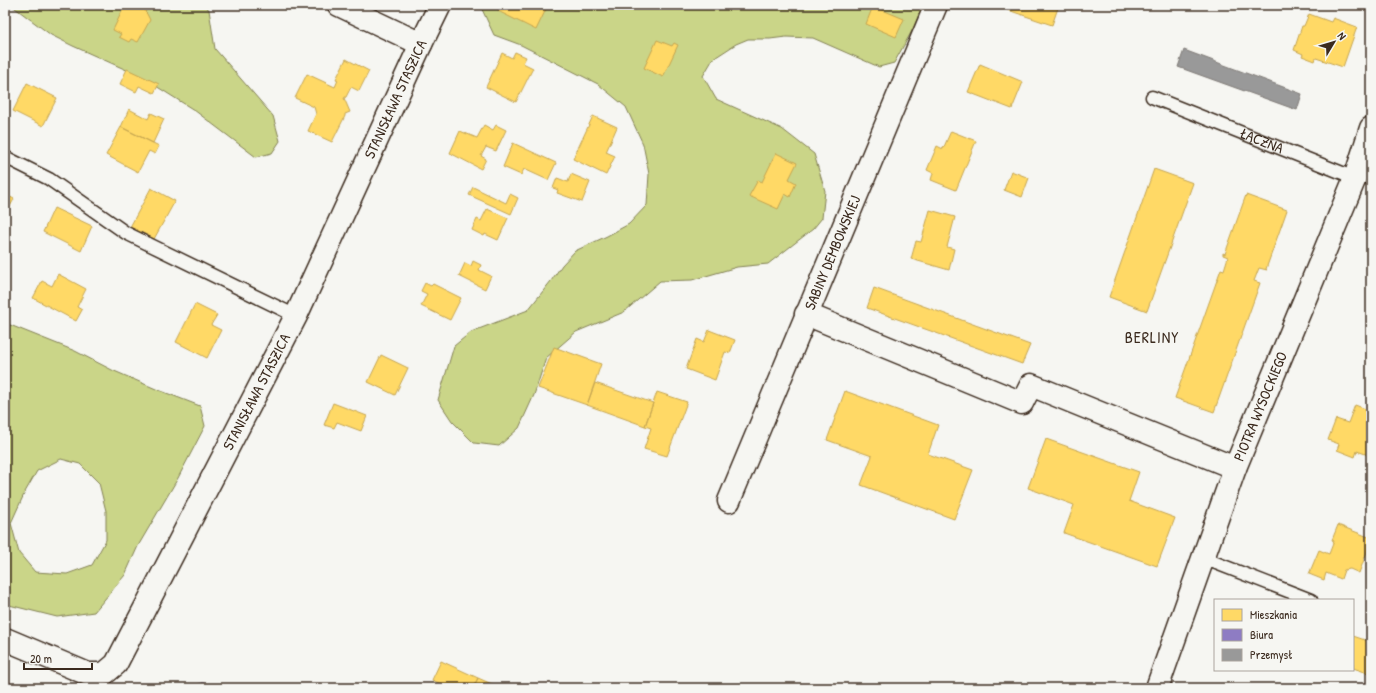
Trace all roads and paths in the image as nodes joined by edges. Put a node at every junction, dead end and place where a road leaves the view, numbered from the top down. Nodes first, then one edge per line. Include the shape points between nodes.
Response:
1 (339, 5) edge
2 (440, 5) edge
3 (936, 5) edge
4 (421, 44) junction
5 (1152, 97) dead end
6 (1371, 128) edge
7 (5, 157) edge
8 (1363, 182) edge
9 (806, 314) junction
10 (296, 316) junction
11 (1235, 468) junction
12 (729, 501) dead end
13 (1203, 558) junction
14 (1308, 599) edge
15 (5, 639) edge
16 (104, 681) edge
17 (1157, 688) edge

1 - 4 street
2 - 4 street, STANISŁAWA STASZICA
3 - 9 street, SABINY DEMBOWSKIEJ
4 - 10 street, STANISŁAWA STASZICA
5 - 8 lane, ŁĄCZNA
6 - 8 street, PIOTRA WYSOCKIEGO
7 - 10 lane via 48,179 126,233
8 - 11 street, PIOTRA WYSOCKIEGO
9 - 11 street via 1022,404 1031,385
9 - 12 street, SABINY DEMBOWSKIEJ
10 - 16 street, STANISŁAWA STASZICA via 116,664
11 - 13 street, PIOTRA WYSOCKIEGO
13 - 14 lane
13 - 17 street, PIOTRA WYSOCKIEGO
15 - 16 street, STANISŁAWA STASZICA

